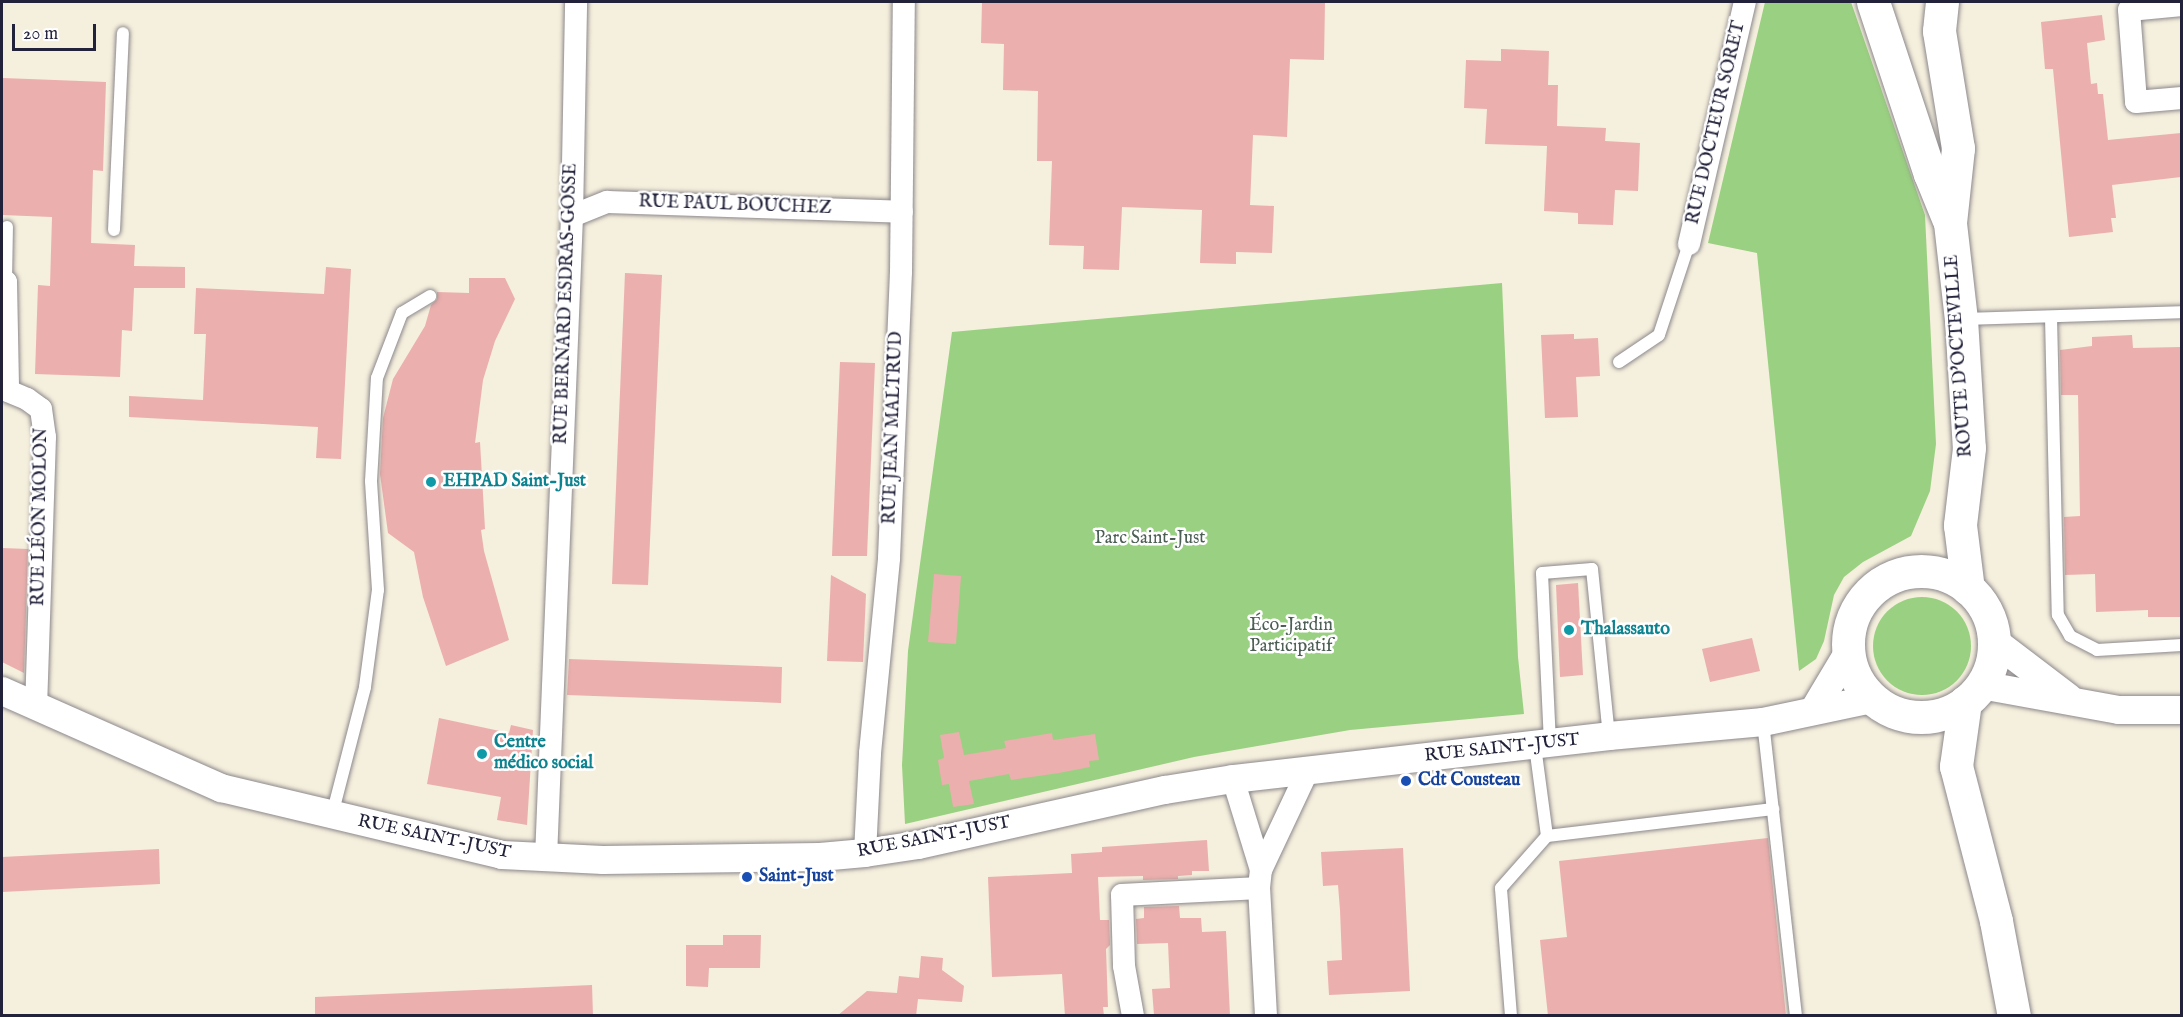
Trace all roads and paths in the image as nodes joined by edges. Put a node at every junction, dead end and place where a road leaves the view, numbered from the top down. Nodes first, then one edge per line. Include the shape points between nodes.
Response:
1 (576, 2) edge
2 (904, 2) edge
3 (1745, 2) edge
4 (1873, 2) edge
5 (2181, 5) edge
6 (1938, 11) edge
7 (123, 33) dead end
8 (2181, 98) edge
9 (902, 212) junction
10 (572, 216) junction
11 (1950, 223) junction
12 (7, 227) dead end
13 (114, 230) dead end
14 (1689, 244) joint
15 (4, 281) edge
16 (430, 296) dead end
17 (2181, 312) edge
18 (2051, 316) junction
19 (1961, 319) junction
20 (1619, 362) dead end
21 (1960, 525) junction
22 (1911, 572) junction
23 (1968, 589) junction
24 (1994, 641) junction
25 (2181, 645) edge
26 (1848, 653) junction
27 (2, 691) edge
28 (1973, 694) junction
29 (1872, 699) junction
30 (2073, 701) junction
31 (36, 705) junction
32 (1814, 710) junction
33 (2181, 710) edge
34 (1912, 717) junction
35 (1763, 722) junction
36 (1609, 736) junction
37 (1543, 745) junction
38 (1956, 766) junction
39 (1308, 770) junction
40 (1233, 779) junction
41 (1773, 809) junction
42 (332, 816) junction
43 (1547, 836) junction
44 (865, 853) junction
45 (546, 858) junction
46 (1260, 879) junction
47 (1133, 1016) edge
48 (1266, 1016) edge
49 (1511, 1016) edge
50 (1796, 1016) edge
51 (2014, 1016) edge

1 - 10 street, RUE BERNARD ESDRAS-GOSSE
2 - 9 street, RUE JEAN MALTRUD
3 - 14 street, RUE DOCTEUR SORET
4 - 11 main road, ROUTE D'OCTEVILLE
5 - 8 street via 2129,10 2136,102
6 - 11 main road, ROUTE D'OCTEVILLE via 1958,148
7 - 13 lane
9 - 10 street, RUE PAUL BOUCHEZ via 607,202
9 - 44 street, RUE JEAN MALTRUD via 889,558 870,753
10 - 45 street, RUE BERNARD ESDRAS-GOSSE
11 - 19 main road, ROUTE D'OCTEVILLE
12 - 15 lane
14 - 20 lane via 1659,335
15 - 31 street, RUE LÉON MOLON via 8,391 40,408 45,437
16 - 42 lane via 402,313 377,378 371,481 378,590 365,687
17 - 18 lane
18 - 19 lane
18 - 25 lane via 2058,615 2070,636 2097,650
19 - 21 main road, ROUTE D'OCTEVILLE via 1969,448
21 - 22 main road
21 - 23 main road, ROUTE D'OCTEVILLE
22 - 23 main road via 1932,572
22 - 26 main road via 1889,578 1863,600 1849,630
23 - 24 main road via 1986,612
24 - 28 main road via 1991,664
24 - 30 street
26 - 29 main road via 1856,678
26 - 32 street
27 - 31 street, RUE SAINT-JUST
28 - 30 street
28 - 34 main road via 1949,712
28 - 38 main road
29 - 32 street, RUE SAINT-JUST
29 - 34 main road via 1891,711
30 - 33 street via 2119,710
31 - 42 street, RUE SAINT-JUST via 220,788
32 - 35 street, RUE SAINT-JUST
34 - 38 main road
35 - 36 street, RUE SAINT-JUST
35 - 41 lane
36 - 37 street, RUE SAINT-JUST
36 - 37 lane via 1592,569 1542,573
37 - 39 street, RUE SAINT-JUST
37 - 43 lane
38 - 51 main road via 1996,921
39 - 40 street, RUE SAINT-JUST
39 - 46 street
40 - 44 street, RUE SAINT-JUST
40 - 46 street
41 - 43 lane
41 - 50 lane
42 - 45 street, RUE SAINT-JUST via 502,855
43 - 49 lane via 1501,888
44 - 45 street, RUE SAINT-JUST via 812,858
46 - 47 street via 1122,895 1124,966
46 - 48 street

